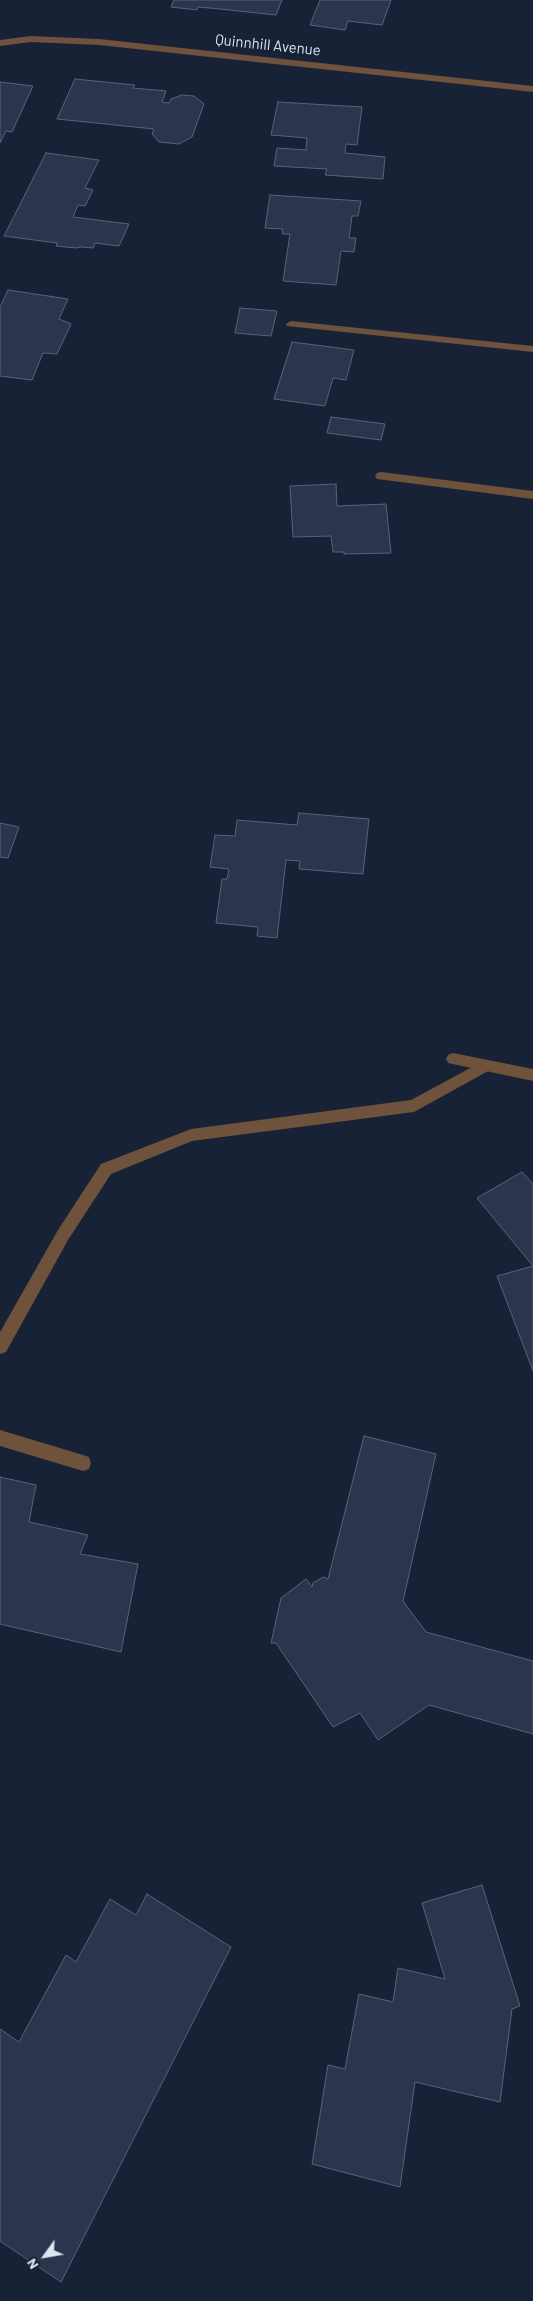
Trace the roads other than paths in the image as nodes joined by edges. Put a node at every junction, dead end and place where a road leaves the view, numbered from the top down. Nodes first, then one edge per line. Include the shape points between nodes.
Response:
1 (0, 43) edge
2 (533, 89) edge
3 (291, 324) dead end
4 (533, 349) edge
5 (381, 476) dead end
6 (533, 495) edge
7 (453, 1059) dead end
8 (485, 1066) junction
9 (533, 1075) edge
10 (0, 1347) edge
11 (0, 1438) edge
12 (83, 1462) dead end

1 - 2 street, Quinnhill Avenue via 31,39 99,42
3 - 4 street
5 - 6 street
7 - 8 street
8 - 9 street
8 - 10 street via 414,1106 190,1135 106,1169
11 - 12 street

